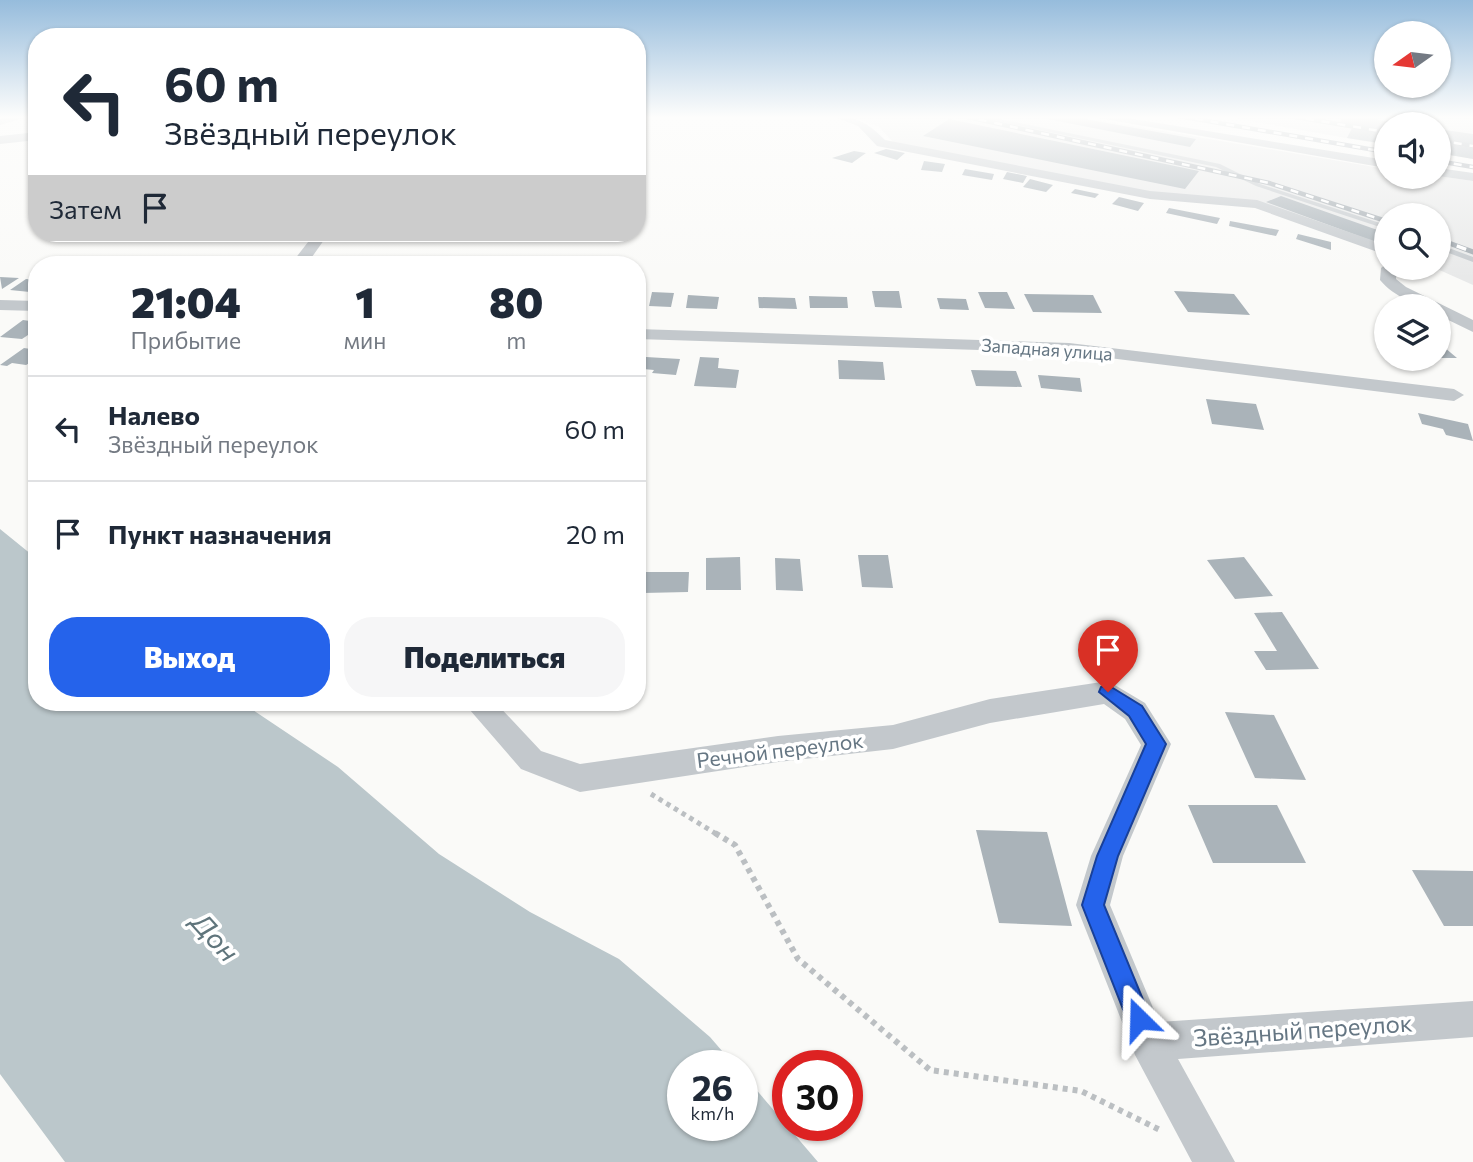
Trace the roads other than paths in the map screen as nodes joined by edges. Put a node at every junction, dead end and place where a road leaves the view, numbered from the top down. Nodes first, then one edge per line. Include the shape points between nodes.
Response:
1 (1022, 170) edge
2 (1228, 170) edge
3 (1451, 174) edge
4 (1473, 177) edge
5 (1374, 223) edge
6 (1374, 246) edge
7 (1451, 251) edge
8 (1473, 260) edge
9 (1388, 280) edge
10 (1409, 294) edge
11 (0, 305) edge
12 (28, 306) edge
13 (1451, 315) edge
14 (1473, 327) edge
15 (646, 334) edge
16 (1467, 397) edge
17 (485, 711) edge
18 (1473, 1019) edge
19 (1148, 1042) junction
20 (1211, 1158) edge

1 - 6 street via 1150,195 1257,204
2 - 5 lane via 1258,185
3 - 4 street
7 - 8 lane
9 - 10 street
11 - 12 street
13 - 14 street
15 - 16 street, Западная улица via 1069,348
17 - 19 street, Речной переулок via 531,760 580,778 893,737 990,711 1108,692 1135,711 1156,744 1107,856 1093,905
18 - 19 street, Звёздный переулок
19 - 20 street

